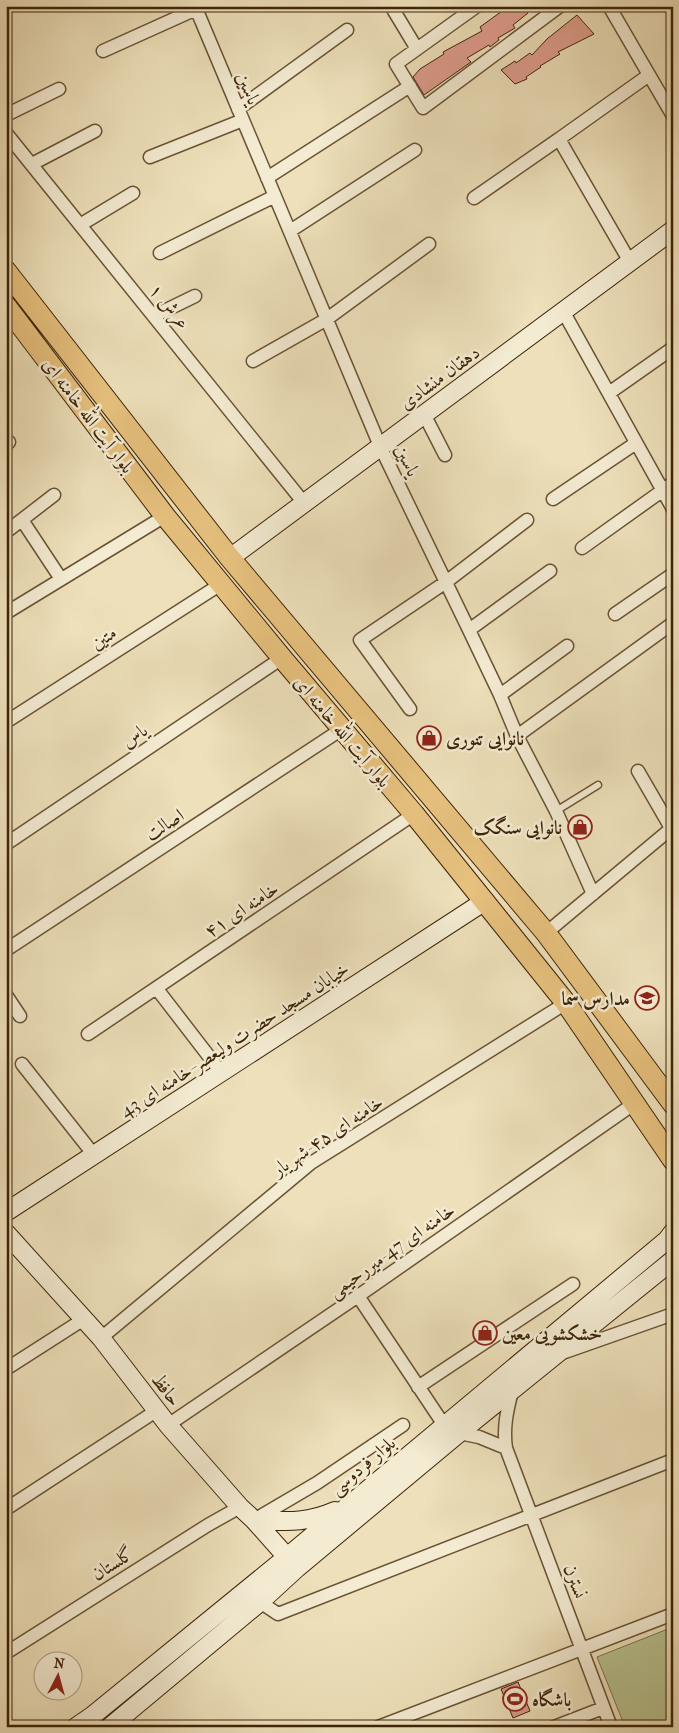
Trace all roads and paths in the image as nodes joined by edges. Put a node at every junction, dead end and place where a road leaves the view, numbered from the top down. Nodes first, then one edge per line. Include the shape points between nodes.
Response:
1 (390, 6) edge
2 (477, 6) edge
3 (560, 6) edge
4 (609, 6) edge
5 (198, 8) edge
6 (348, 30) dead end
7 (417, 49) junction
8 (103, 51) dead end
9 (649, 75) junction
10 (410, 86) junction
11 (59, 88) dead end
12 (671, 111) edge
13 (6, 115) edge
14 (240, 115) junction
15 (95, 131) dead end
16 (6, 133) edge
17 (559, 139) junction
18 (415, 150) dead end
19 (150, 157) dead end
20 (32, 164) junction
21 (267, 178) junction
22 (133, 193) dead end
23 (275, 196) junction
24 (474, 198) dead end
25 (80, 225) junction
26 (673, 230) edge
27 (290, 231) junction
28 (429, 244) dead end
29 (160, 253) dead end
30 (630, 262) junction
31 (6, 271) edge
32 (195, 296) dead end
33 (6, 306) edge
34 (563, 311) junction
35 (154, 316) junction
36 (327, 319) junction
37 (673, 348) edge
38 (252, 361) dead end
39 (609, 393) junction
40 (424, 414) junction
41 (636, 443) junction
42 (380, 446) junction
43 (445, 455) dead end
44 (668, 487) edge
45 (54, 495) dead end
46 (553, 499) dead end
47 (304, 502) junction
48 (673, 509) edge
49 (166, 516) junction
50 (22, 520) junction
51 (526, 520) dead end
52 (6, 532) edge
53 (582, 548) dead end
54 (230, 558) junction
55 (550, 571) dead end
56 (673, 574) edge
57 (61, 579) junction
58 (446, 582) junction
59 (221, 584) junction
60 (6, 613) edge
61 (615, 614) dead end
62 (673, 623) edge
63 (469, 630) junction
64 (567, 646) dead end
65 (282, 658) junction
66 (500, 695) junction
67 (410, 708) dead end
68 (6, 722) edge
69 (342, 729) junction
70 (517, 736) junction
71 (638, 771) dead end
72 (598, 785) dead end
73 (556, 811) junction
74 (414, 814) junction
75 (672, 827) edge
76 (6, 844) edge
77 (593, 894) junction
78 (485, 901) junction
79 (546, 933) junction
80 (6, 950) edge
81 (157, 989) junction
82 (6, 995) edge
83 (566, 1003) junction
84 (20, 1016) dead end
85 (88, 1034) dead end
86 (22, 1064) dead end
87 (221, 1072) junction
88 (634, 1104) junction
89 (673, 1104) edge
90 (666, 1142) edge
91 (94, 1155) junction
92 (673, 1160) edge
93 (6, 1212) edge
94 (673, 1232) edge
95 (6, 1233) edge
96 (673, 1260) edge
97 (573, 1284) dead end
98 (358, 1296) junction
99 (673, 1314) edge
100 (84, 1319) junction
101 (101, 1338) junction
102 (556, 1355) junction
103 (6, 1369) edge
104 (418, 1387) junction
105 (512, 1391) junction
106 (156, 1411) junction
107 (168, 1425) junction
108 (403, 1425) dead end
109 (444, 1425) junction
110 (459, 1433) junction
111 (506, 1448) junction
112 (673, 1460) edge
113 (349, 1504) junction
114 (240, 1507) junction
115 (6, 1509) edge
116 (532, 1516) junction
117 (254, 1520) junction
118 (292, 1563) junction
119 (260, 1602) junction
120 (673, 1614) edge
121 (581, 1650) junction
122 (6, 1653) edge
123 (603, 1708) junction
124 (76, 1727) edge
125 (110, 1727) edge
126 (378, 1727) edge
127 (554, 1727) edge
128 (611, 1727) edge

1 - 7 street
2 - 7 street
3 - 10 street via 423,108
4 - 9 street
5 - 8 street
5 - 14 street, یاسین
6 - 14 street
7 - 10 street via 396,64
9 - 12 street
9 - 17 street
10 - 21 street
11 - 13 street
14 - 19 street
14 - 21 street, یاسین
15 - 20 street
16 - 20 street, عرش ۱
17 - 24 street
17 - 30 street
18 - 27 street
20 - 25 street, عرش ۱
21 - 23 street, یاسین
22 - 25 street
23 - 27 street, یاسین
23 - 29 street
25 - 35 street, عرش ۱
26 - 30 main road, دهقان منشادی
27 - 36 street, یاسین
28 - 36 street
30 - 34 main road, دهقان منشادی
31 - 54 main road, بلوار آیت الله خامنه ای
32 - 35 street
33 - 49 main road, بلوار آیت الله خامنه ای
34 - 39 street
34 - 40 main road, دهقان منشادی
35 - 47 street, عرش ۱
36 - 38 street
36 - 42 street, یاسین
37 - 39 street
39 - 41 street
40 - 42 main road, دهقان منشادی
40 - 43 street
41 - 44 street
41 - 46 street
42 - 47 main road, دهقان منشادی
42 - 58 street, یاسین
44 - 48 street
44 - 53 street
45 - 50 street
47 - 54 main road, دهقان منشادی
49 - 57 street
49 - 59 main road, بلوار آیت الله خامنه ای
50 - 52 street
50 - 57 street
51 - 58 street
54 - 79 main road, بلوار آیت الله خامنه ای
55 - 63 street
56 - 61 street
57 - 60 street
58 - 63 street, یاسین
58 - 67 street via 360,640
59 - 65 main road, بلوار آیت الله خامنه ای
59 - 68 street, متین
62 - 70 street
63 - 66 street, یاسین
64 - 66 street
65 - 69 main road, بلوار آیت الله خامنه ای
65 - 76 street, یاس
66 - 70 street, یاسین
69 - 74 main road, بلوار آیت الله خامنه ای
69 - 80 street, اصالت
70 - 73 street, یاسین
71 - 75 street
72 - 73 lane
73 - 77 street, یاسین
74 - 78 main road, بلوار آیت الله خامنه ای
74 - 81 street, خامنه ای ۴۱
75 - 77 street
77 - 79 street
78 - 83 main road, بلوار آیت الله خامنه ای
78 - 87 main road, خیابان مسجد حضرت ولیعصر-خامنه ای 43
79 - 89 main road, بلوار آیت الله خامنه ای
81 - 85 street, خامنه ای ۴۱
81 - 87 street
82 - 84 street
83 - 88 main road, بلوار آیت الله خامنه ای
83 - 101 street, خامنه ای ۴۵-شهریار via 312,1163
86 - 91 street
87 - 91 main road, خیابان مسجد حضرت ولیعصر-خامنه ای 43
88 - 90 main road, بلوار آیت الله خامنه ای
88 - 98 street, خامنه ای 47-میررحیمی
90 - 92 main road, بلوار آیت الله خامنه ای
91 - 93 main road, خیابان مسجد حضرت ولیعصر-خامنه ای 43
94 - 109 main road, بلوار فردوسی
95 - 100 main road, حافظ
96 - 102 main road, بلوار فردوسی
97 - 104 street
98 - 104 street
98 - 107 street, خامنه ای 47-میررحیمی
99 - 102 street
100 - 101 main road, حافظ
100 - 103 street
101 - 106 main road, حافظ
102 - 105 main road, بلوار فردوسی
104 - 109 street
105 - 110 main road, بلوار فردوسی
105 - 111 street, نسترن via 505,1422
106 - 107 main road, حافظ
106 - 115 street
107 - 114 main road, حافظ
108 - 117 street via 317,1483
109 - 113 main road, بلوار فردوسی
110 - 111 street
110 - 118 main road, بلوار فردوسی
111 - 116 street, نسترن
112 - 116 street
113 - 117 main road via 319,1518
113 - 118 main road, بلوار فردوسی
114 - 117 main road, حافظ
114 - 122 street, گلستان
116 - 119 street via 278,1614
116 - 121 street, نسترن
117 - 118 main road, حافظ
118 - 119 main road, بلوار فردوسی
118 - 124 main road, بلوار فردوسی
119 - 125 main road, بلوار فردوسی
120 - 121 street
121 - 123 street, نسترن
121 - 126 street
123 - 127 street
123 - 128 street, نسترن

